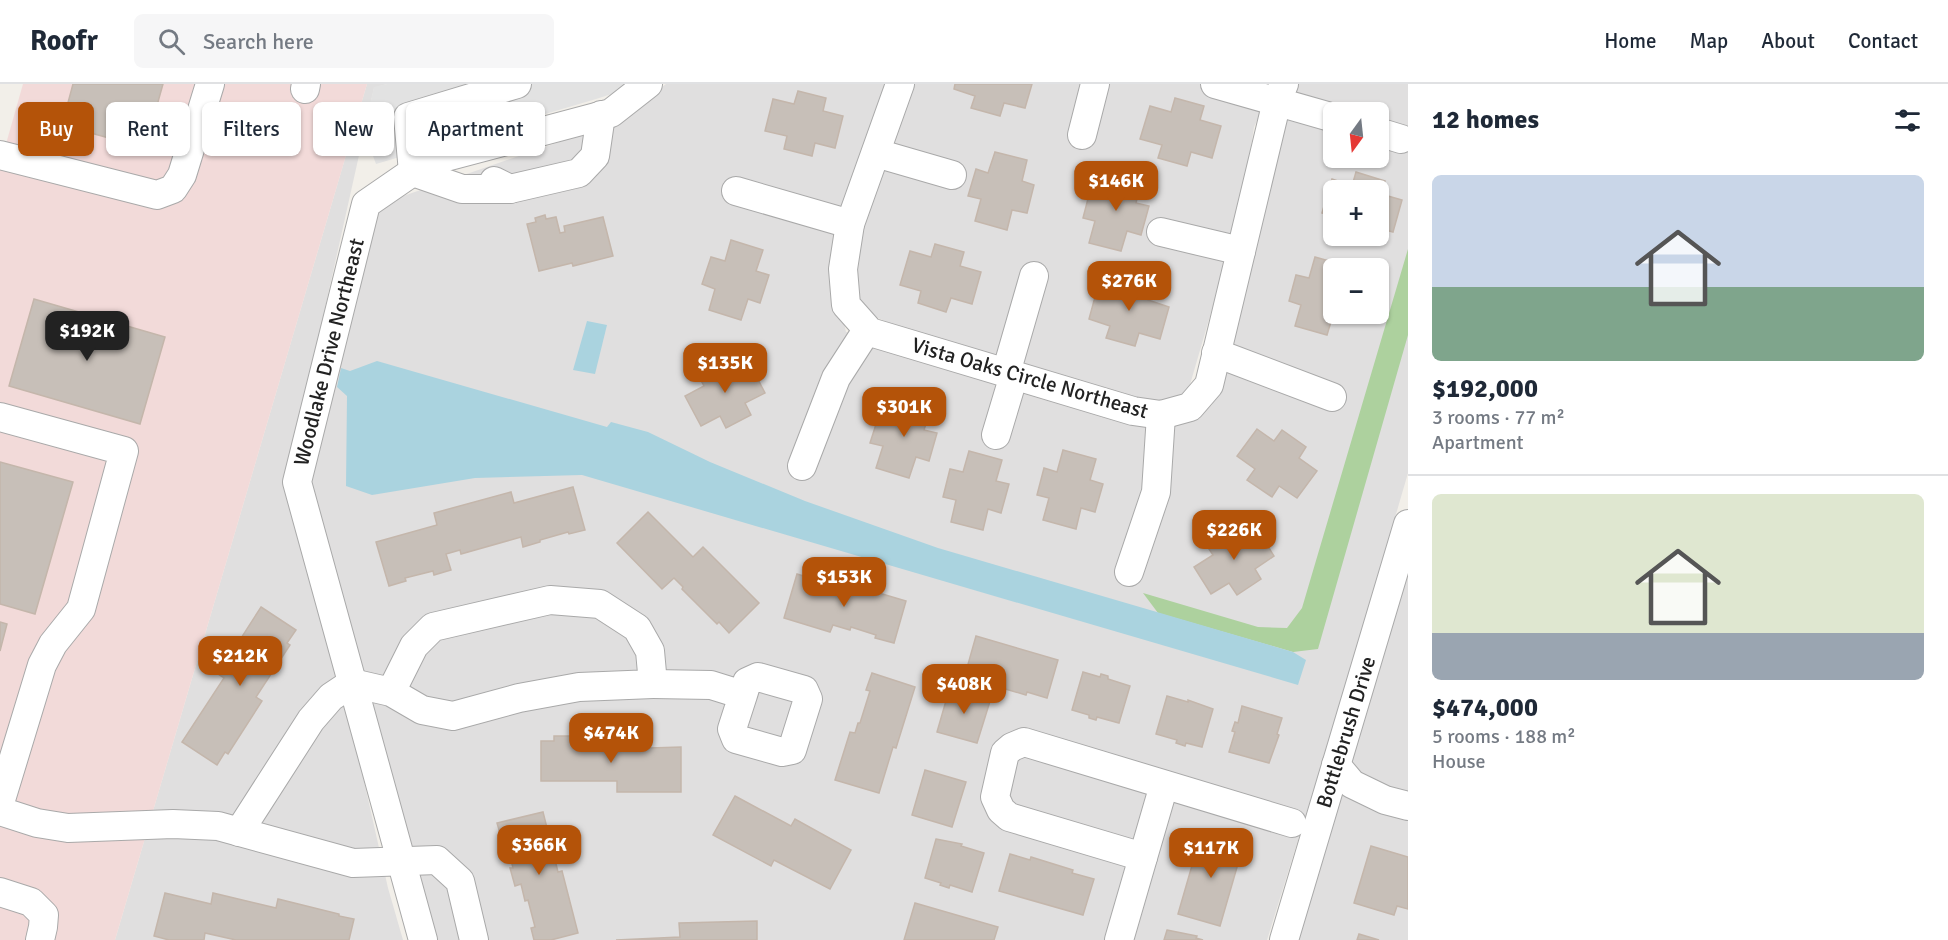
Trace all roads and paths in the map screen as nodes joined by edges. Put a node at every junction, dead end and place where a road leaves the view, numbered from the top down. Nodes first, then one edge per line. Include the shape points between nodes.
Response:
1 (210, 84) edge
2 (516, 84) edge
3 (648, 84) edge
4 (900, 84) edge
5 (1095, 84) edge
6 (1215, 84) edge
7 (1281, 92) edge
8 (624, 93) edge
9 (1323, 113) edge
10 (601, 115) junction
11 (545, 130) edge
12 (1082, 135) dead end
13 (876, 153) junction
14 (0, 154) edge
15 (449, 156) edge
16 (479, 156) edge
17 (413, 172) junction
18 (952, 175) dead end
19 (510, 189) junction
20 (736, 191) dead end
21 (850, 224) junction
22 (1161, 232) dead end
23 (1241, 251) junction
24 (1034, 276) dead end
25 (867, 330) junction
26 (1216, 352) junction
27 (1010, 374) junction
28 (1332, 397) dead end
29 (1161, 415) junction
30 (0, 417) edge
31 (996, 435) dead end
32 (802, 466) dead end
33 (1408, 524) edge
34 (1129, 572) dead end
35 (352, 683) junction
36 (653, 684) junction
37 (391, 692) junction
38 (742, 695) dead end
39 (1336, 765) junction
40 (1164, 785) junction
41 (0, 802) edge
42 (1408, 806) edge
43 (0, 811) edge
44 (1292, 823) dead end
45 (239, 832) junction
46 (1143, 857) junction
47 (401, 862) junction
48 (0, 892) edge
49 (40, 940) edge
50 (423, 940) edge
51 (474, 940) edge
52 (1119, 940) edge
53 (1284, 940) edge

1 - 14 street via 182,175 173,189 157,195
2 - 17 street via 408,117
3 - 8 street, Woodlake Drive Northeast
4 - 13 street
5 - 12 street
6 - 7 street
7 - 9 street
7 - 23 street, Vista Oaks Circle Northeast
8 - 10 street, Woodlake Drive Northeast via 611,113
10 - 11 street, Woodlake Drive Northeast
10 - 19 street via 595,156 579,173
13 - 18 street
13 - 21 street
15 - 17 street, Woodlake Drive Northeast via 427,162
16 - 19 street via 491,179
17 - 19 street via 462,189
17 - 35 street, Woodlake Drive Northeast via 366,204 297,482
20 - 21 street
21 - 25 street via 843,269 846,305
22 - 23 street
23 - 26 street, Vista Oaks Circle Northeast
24 - 27 street
25 - 27 street, Vista Oaks Circle Northeast
25 - 32 street via 836,378
26 - 28 street
26 - 29 street, Vista Oaks Circle Northeast via 1209,385 1190,406
27 - 29 street, Vista Oaks Circle Northeast via 1132,411
27 - 31 street
29 - 34 street via 1156,492
30 - 41 street via 124,451 81,609 42,665
33 - 39 street, Bottlebrush Drive
35 - 37 street
35 - 45 street via 331,697 311,720
35 - 47 street, Woodlake Drive Northeast
36 - 37 street via 579,687 453,716 422,710
36 - 37 street via 650,651 637,628 600,604 550,600 433,627 414,646
36 - 38 street via 711,686
39 - 42 street via 1352,784
39 - 53 street, Bottlebrush Drive
40 - 44 street
40 - 46 street
40 - 46 street via 1024,742 1005,753 995,797 1009,817
43 - 45 street via 68,828 173,824 218,826
45 - 47 street via 353,862
46 - 52 street
47 - 50 street, Woodlake Drive Northeast
47 - 51 street via 437,861 460,881
48 - 49 street via 31,902 44,915

